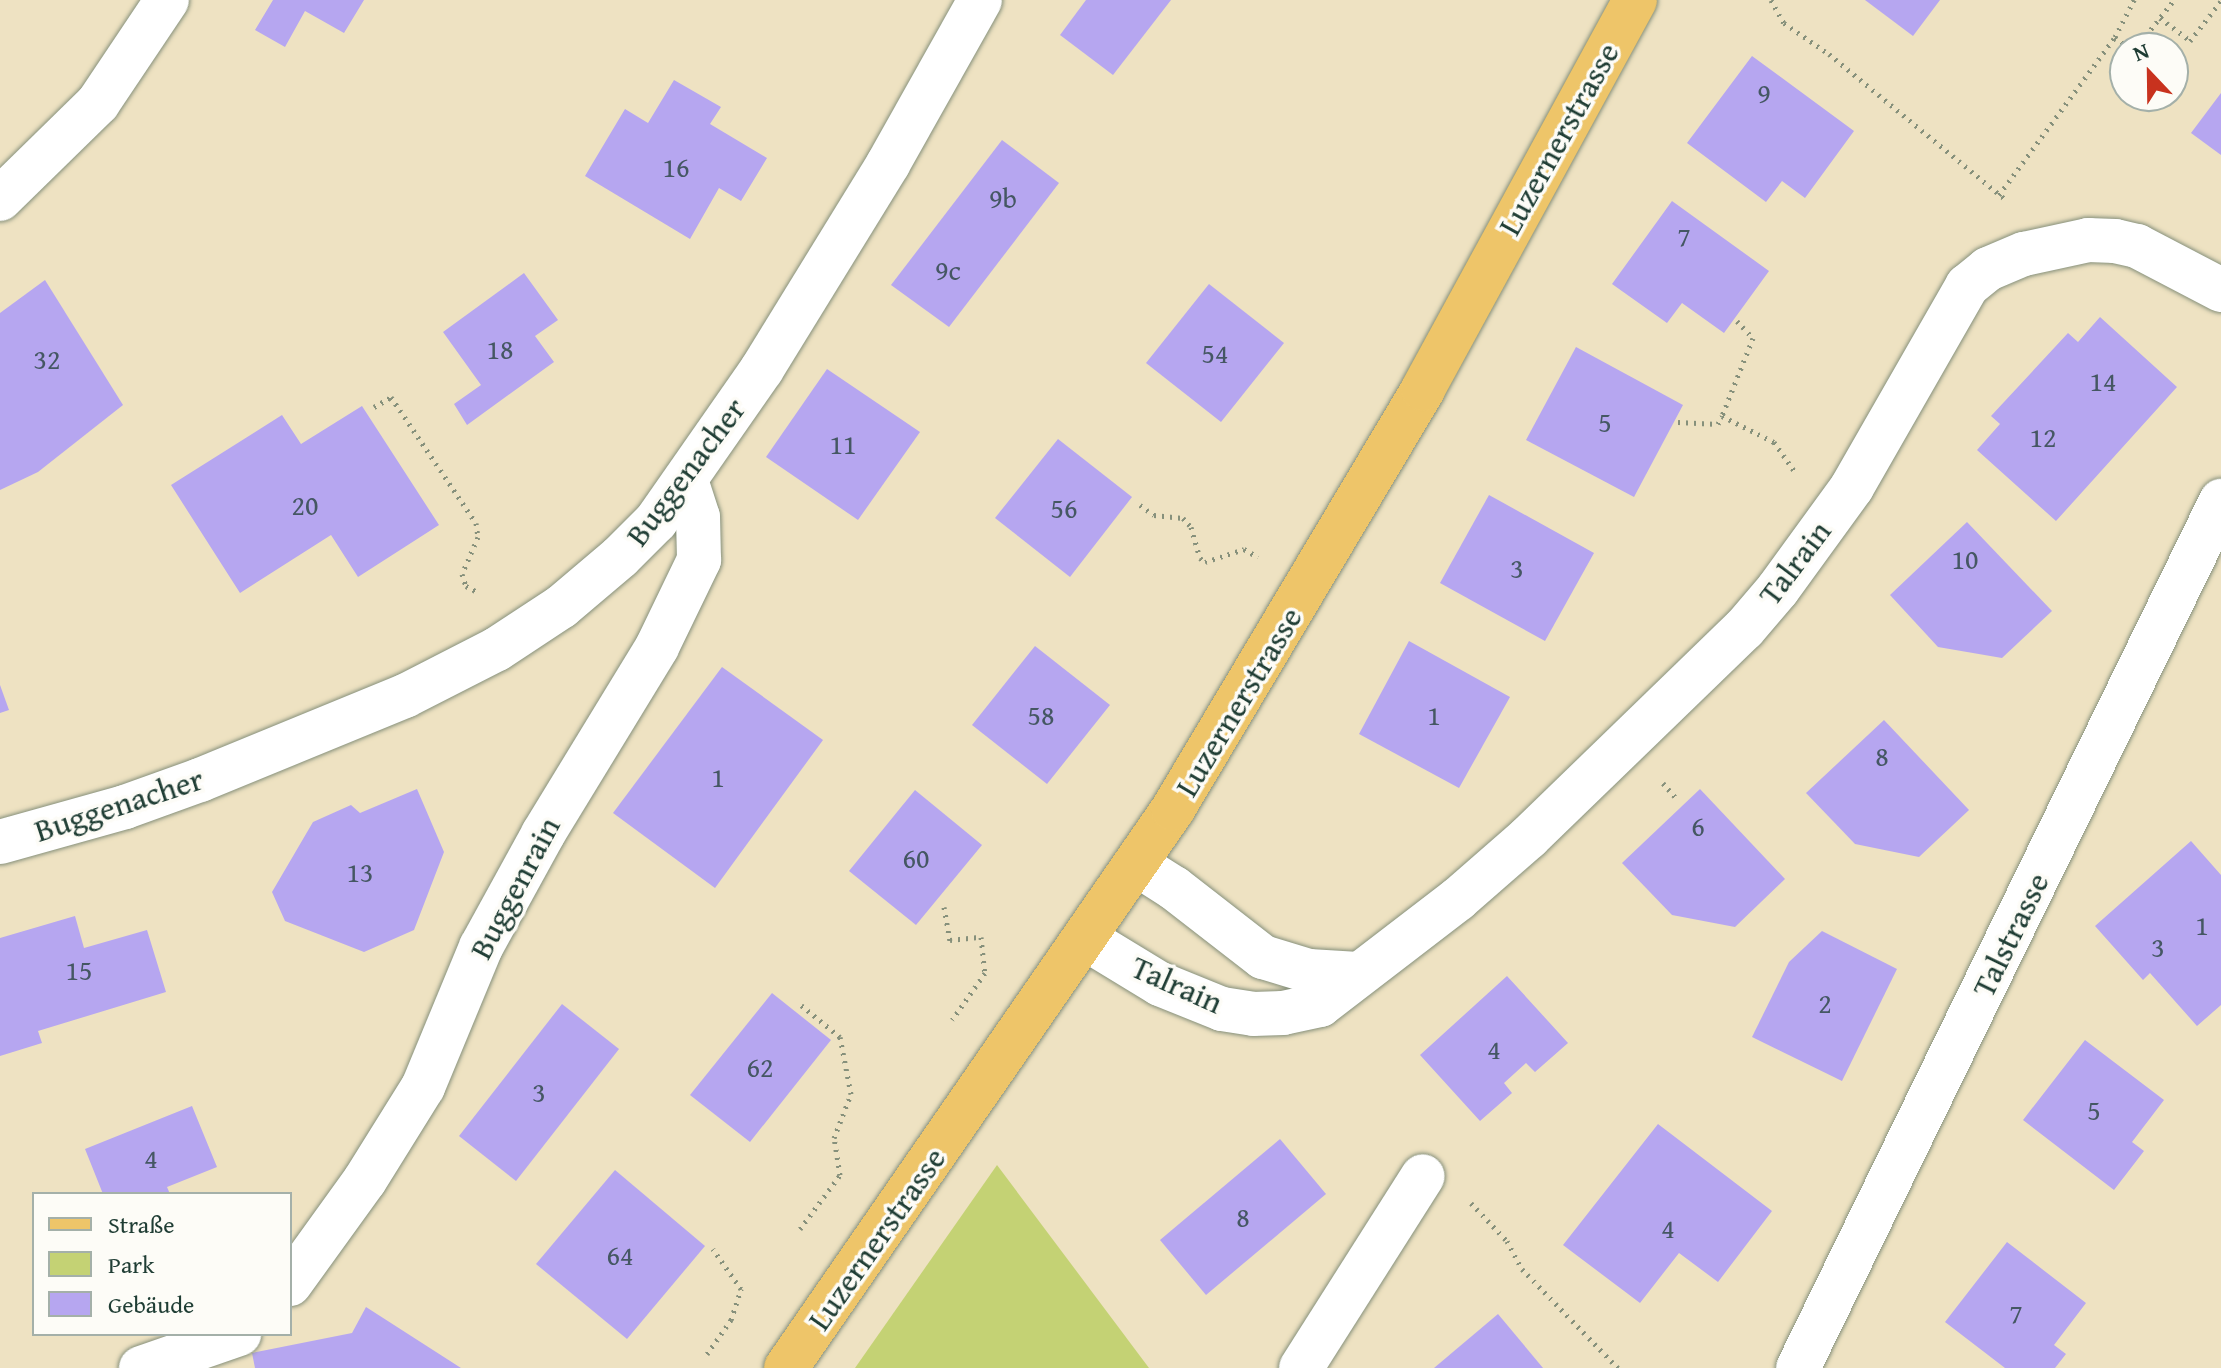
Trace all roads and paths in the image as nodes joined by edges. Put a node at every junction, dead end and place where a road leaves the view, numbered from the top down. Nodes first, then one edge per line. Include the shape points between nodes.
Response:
1 (167, 0) edge
2 (980, 0) edge
3 (1635, 0) edge
4 (1771, 0) edge
5 (2134, 0) edge
6 (2174, 0) edge
7 (2221, 1) edge
8 (2160, 18) junction
9 (2118, 32) edge
10 (2149, 32) edge
11 (2109, 45) edge
12 (1999, 195) junction
13 (0, 199) edge
14 (2009, 202) dead end
15 (2221, 290) edge
16 (1737, 321) dead end
17 (374, 407) dead end
18 (1722, 416) junction
19 (1678, 422) dead end
20 (686, 481) junction
21 (2221, 501) edge
22 (1140, 505) dead end
23 (1839, 505) junction
24 (1265, 560) dead end
25 (482, 594) dead end
26 (0, 842) edge
27 (1136, 864) junction
28 (944, 907) dead end
29 (1086, 939) junction
30 (1358, 974) junction
31 (801, 1005) dead end
32 (952, 1020) dead end
33 (1423, 1176) dead end
34 (1466, 1198) dead end
35 (800, 1229) dead end
36 (713, 1249) dead end
37 (292, 1282) edge
38 (233, 1336) edge
39 (707, 1354) dead end
40 (141, 1368) edge
41 (786, 1368) edge
42 (1301, 1368) edge
43 (1618, 1368) edge
44 (1798, 1368) edge

1 - 13 street via 98,103
2 - 20 street, Buggenacher via 888,164
3 - 27 main road, Luzernerstrasse via 1423,389 1299,603
4 - 12 path via 1784,23
5 - 9 path
6 - 8 path
7 - 8 path via 2190,41
8 - 10 path
11 - 12 path
12 - 14 path
15 - 23 street, Talrain via 2137,246 2115,241 2088,240 2024,254 1988,269 1967,286
16 - 18 path via 1753,338
17 - 25 path via 391,397 476,523 478,537 462,574 466,586
18 - 19 path via 1718,424
18 - 23 path via 1774,442 1796,475
20 - 26 street, Buggenacher via 620,557 561,607 497,649 405,696 266,755 125,807
20 - 37 street, Buggenrain via 698,517 699,560 657,647 481,947 423,1087
21 - 44 street, Talstrasse
22 - 24 path via 1154,515 1183,518 1205,562 1244,549
23 - 30 street, Talrain via 1744,629 1627,744 1458,899
27 - 29 main road, Luzernerstrasse
27 - 30 street, Talrain via 1263,957 1309,971
28 - 32 path via 950,940 981,937 985,973
29 - 30 street, Talrain via 1160,984 1222,1009 1253,1014 1320,1005
29 - 41 main road, Luzernerstrasse
31 - 35 path via 840,1037 851,1094 834,1138 840,1175
33 - 42 street
34 - 43 path via 1507,1241 1522,1269
36 - 39 path via 741,1289 731,1320
38 - 40 street

